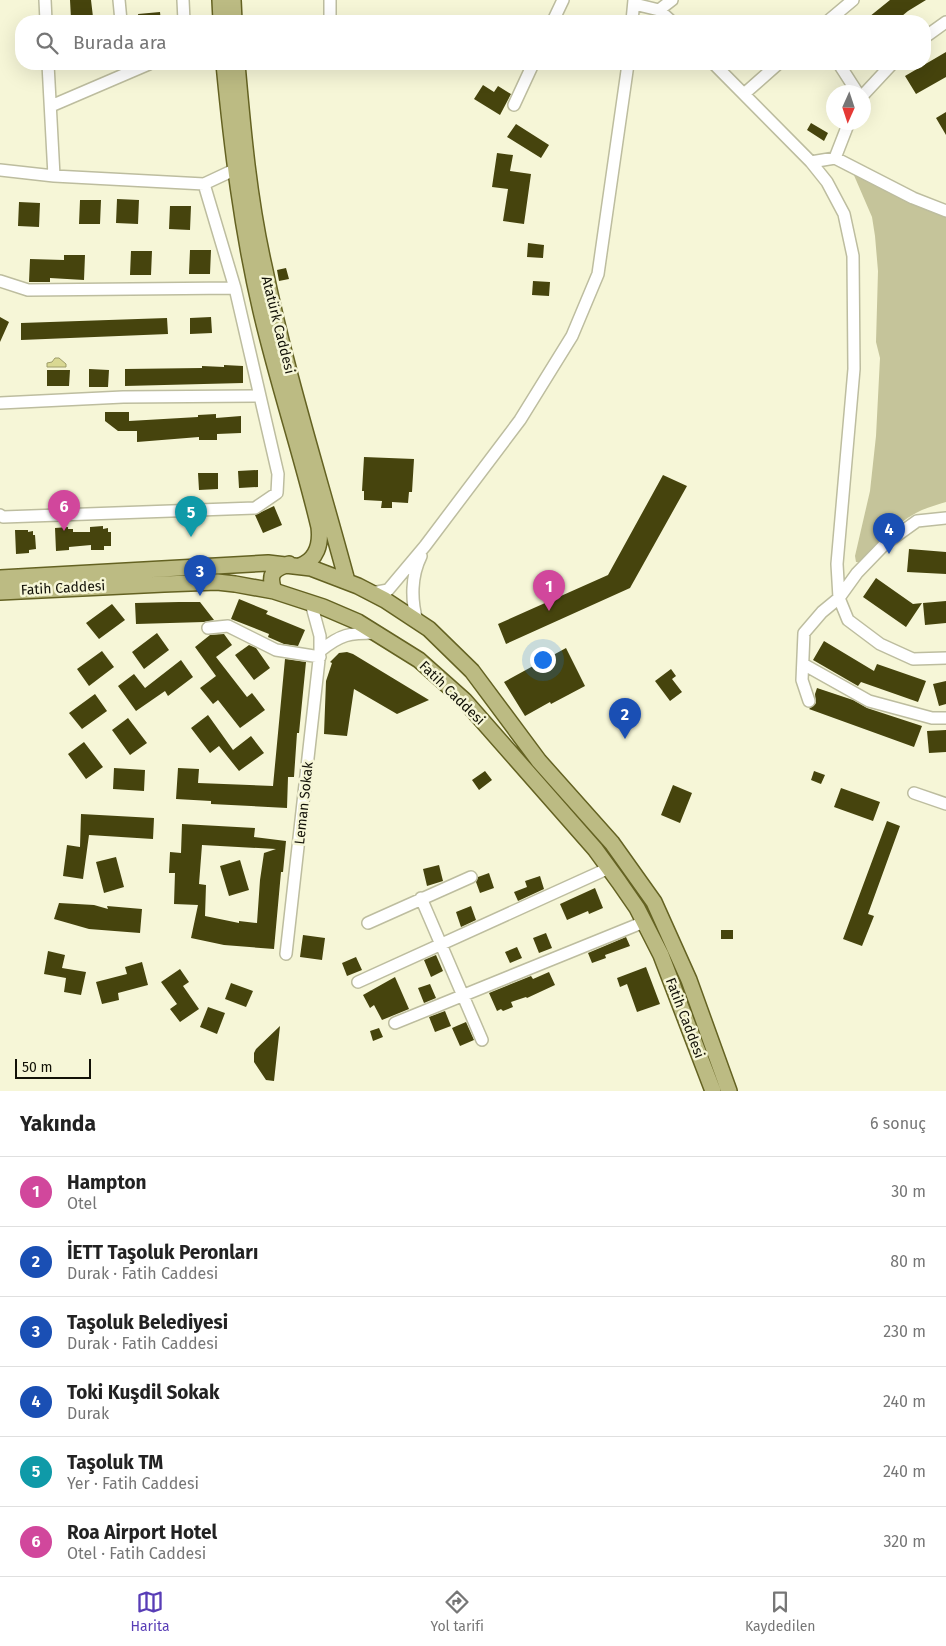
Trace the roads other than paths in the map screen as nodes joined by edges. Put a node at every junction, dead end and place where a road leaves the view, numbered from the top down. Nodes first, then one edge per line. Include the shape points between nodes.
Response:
1 (45, 0) edge
2 (120, 0) edge
3 (183, 0) edge
4 (220, 0) edge
5 (233, 0) edge
6 (330, 0) edge
7 (564, 0) edge
8 (672, 0) edge
9 (853, 0) edge
10 (634, 2) edge
11 (659, 10) junction
12 (46, 15) edge
13 (121, 15) edge
14 (184, 15) edge
15 (221, 15) edge
16 (234, 15) edge
17 (330, 15) edge
18 (556, 15) edge
19 (633, 15) edge
20 (664, 15) edge
21 (835, 15) edge
22 (946, 22) edge
23 (931, 33) edge
24 (48, 70) edge
25 (122, 70) edge
26 (225, 70) edge
27 (237, 70) edge
28 (530, 70) edge
29 (627, 70) edge
30 (720, 70) edge
31 (771, 70) edge
32 (843, 70) edge
33 (886, 70) edge
34 (852, 85) edge
35 (871, 86) edge
36 (744, 94) junction
37 (514, 105) dead end
38 (51, 106) junction
39 (846, 130) edge
40 (836, 158) junction
41 (811, 162) junction
42 (242, 169) junction
43 (0, 170) edge
44 (54, 176) junction
45 (204, 184) junction
46 (946, 211) edge
47 (0, 281) edge
48 (235, 288) junction
49 (260, 396) junction
50 (0, 403) edge
51 (0, 515) edge
52 (946, 518) edge
53 (426, 546) junction
54 (294, 565) junction
55 (0, 578) edge
56 (347, 582) junction
57 (274, 591) junction
58 (0, 592) edge
59 (372, 593) junction
60 (839, 598) junction
61 (311, 603) junction
62 (417, 621) junction
63 (208, 628) dead end
64 (377, 633) junction
65 (320, 654) junction
66 (946, 658) edge
67 (803, 664) junction
68 (472, 671) junction
69 (443, 680) junction
70 (809, 701) dead end
71 (946, 718) edge
72 (914, 793) dead end
73 (946, 804) edge
74 (609, 868) junction
75 (471, 877) dead end
76 (421, 898) junction
77 (644, 922) junction
78 (368, 923) dead end
79 (440, 944) junction
80 (286, 954) dead end
81 (358, 982) dead end
82 (464, 995) junction
83 (395, 1022) dead end
84 (482, 1040) dead end
85 (713, 1091) edge
86 (730, 1091) edge

1 - 12 street
2 - 13 street
3 - 14 street
4 - 15 main road
5 - 16 main road
6 - 17 street
7 - 18 street
8 - 11 street
9 - 21 street
10 - 11 street
10 - 19 street
11 - 20 street
22 - 23 street
24 - 38 street
25 - 38 street
26 - 42 main road, Atatürk Caddesi
27 - 42 main road, Atatürk Caddesi
28 - 37 street
29 - 53 street via 598,274 572,336 520,420
30 - 36 street
31 - 36 street
32 - 34 street
33 - 35 street
36 - 41 street
38 - 44 street
39 - 40 street
40 - 41 street
40 - 46 street via 913,198
41 - 60 street via 827,182 844,214 853,256 854,369 837,564
42 - 45 street
42 - 54 main road, Atatürk Caddesi via 246,233 261,311 319,527 316,555 307,563
42 - 56 main road, Atatürk Caddesi via 275,315
43 - 44 street
44 - 45 street
45 - 48 street
47 - 48 street via 28,290
48 - 49 street
49 - 50 street via 123,397
49 - 51 street via 278,474 276,493 255,508
52 - 60 street via 917,521 885,544 857,573
53 - 59 street via 388,590
53 - 62 street via 415,574 413,602
54 - 55 main road, Fatih Caddesi via 268,562
54 - 56 main road, Fatih Caddesi
54 - 57 main road, Atatürk Caddesi via 277,568 272,573
56 - 59 main road, Fatih Caddesi
57 - 58 main road, Fatih Caddesi via 217,582
57 - 61 main road, Fatih Caddesi
59 - 62 main road, Fatih Caddesi
60 - 66 street via 848,620 880,644 913,659
60 - 67 street via 804,633
61 - 64 main road, Fatih Caddesi
61 - 65 street, Leman Sokak via 320,636
62 - 68 main road, Fatih Caddesi
63 - 65 street via 228,626 276,650
64 - 65 street via 355,633 335,639
64 - 69 main road, Fatih Caddesi
65 - 80 street, Leman Sokak
67 - 70 street via 802,680
67 - 71 street via 868,701 932,718
68 - 69 main road via 461,680
68 - 86 main road, Fatih Caddesi via 539,761 612,843 654,902 689,980
69 - 74 main road, Fatih Caddesi via 464,700
72 - 73 street
74 - 77 main road, Fatih Caddesi via 638,908
74 - 79 street
75 - 76 street
76 - 78 street
76 - 79 street
77 - 82 street
77 - 85 main road, Fatih Caddesi via 661,955
79 - 81 street
79 - 82 street
82 - 83 street
82 - 84 street

